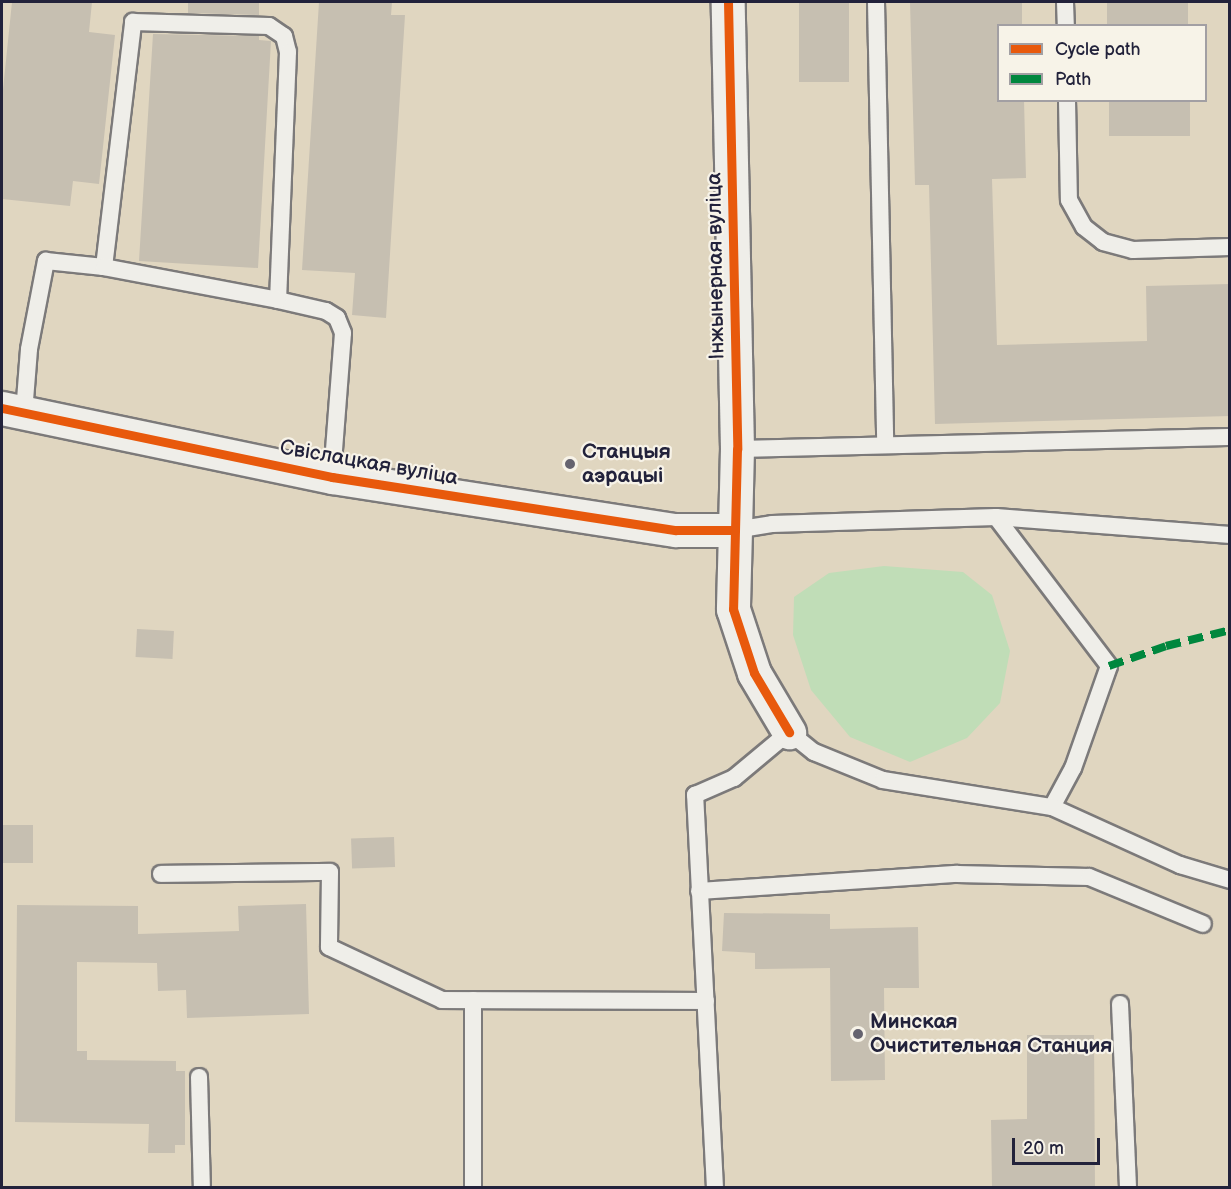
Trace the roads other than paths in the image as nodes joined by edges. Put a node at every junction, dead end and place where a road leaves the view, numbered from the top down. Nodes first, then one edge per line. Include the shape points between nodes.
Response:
1 (728, 2) edge
2 (876, 2) edge
3 (1065, 2) edge
4 (1066, 24) edge
5 (1067, 102) edge
6 (1230, 247) edge
7 (104, 267) junction
8 (278, 300) junction
9 (13, 411) edge
10 (1230, 437) edge
11 (885, 444) junction
12 (737, 449) junction
13 (332, 477) junction
14 (996, 517) junction
15 (735, 530) junction
16 (1230, 535) edge
17 (789, 732) junction
18 (1052, 807) junction
19 (161, 874) dead end
20 (1230, 880) edge
21 (699, 891) junction
22 (1203, 924) dead end
23 (473, 1000) junction
24 (706, 1002) junction
25 (1120, 1004) dead end
26 (200, 1077) dead end
27 (202, 1188) edge
28 (473, 1188) edge
29 (716, 1188) edge
30 (1128, 1188) edge

1 - 12 street, Інжынерная вуліца
2 - 11 lane
3 - 4 lane
5 - 6 lane via 1069,200 1084,227 1103,242 1133,250
7 - 8 lane
7 - 8 lane via 133,22 269,26 284,36 288,52
7 - 9 lane via 46,261 30,349
8 - 13 lane via 326,311 337,318 343,333
9 - 13 street, Свіслацкая вуліца
10 - 11 lane
11 - 12 lane
12 - 15 street, Інжынерная вуліца
13 - 15 street, Свіслацкая вуліца via 676,530
14 - 15 lane via 772,524
14 - 16 lane
14 - 18 lane via 1109,666 1073,768
15 - 17 street, Інжынерная вуліца via 733,609 754,673
17 - 18 lane via 814,752 883,780
17 - 21 lane via 734,778 695,795
18 - 20 lane via 1180,865
19 - 23 lane via 330,872 329,947 442,1000
21 - 22 lane via 957,874 1089,877
21 - 24 lane
23 - 24 lane
23 - 28 lane
24 - 29 lane
25 - 30 lane
26 - 27 lane

